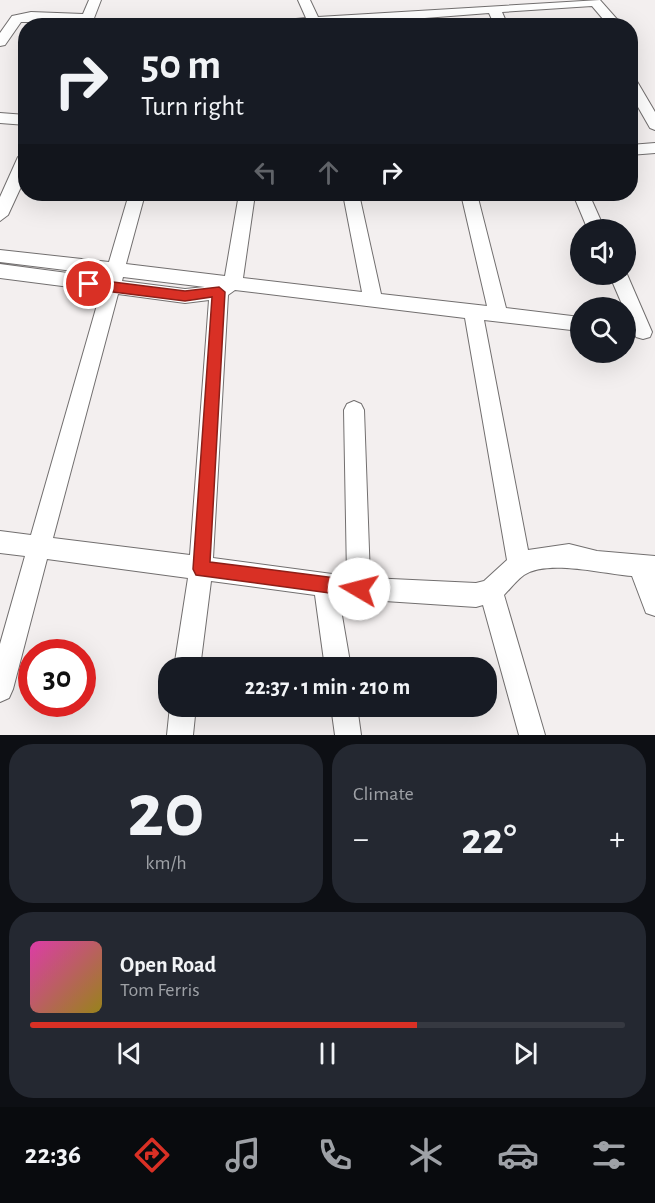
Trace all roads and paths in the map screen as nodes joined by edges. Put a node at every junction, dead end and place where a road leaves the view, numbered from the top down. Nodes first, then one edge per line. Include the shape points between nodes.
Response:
1 (95, 0) edge
2 (304, 0) edge
3 (594, 1) edge
4 (442, 6) edge
5 (494, 9) junction
6 (22, 18) edge
7 (49, 18) edge
8 (87, 18) edge
9 (313, 18) edge
10 (415, 18) edge
11 (498, 18) edge
12 (610, 18) edge
13 (18, 19) edge
14 (0, 42) edge
15 (638, 95) edge
16 (0, 118) edge
17 (18, 119) edge
18 (655, 125) edge
19 (655, 148) edge
20 (638, 149) edge
21 (18, 176) edge
22 (135, 201) edge
23 (245, 201) edge
24 (352, 201) edge
25 (471, 201) edge
26 (584, 201) edge
27 (0, 215) edge
28 (592, 219) edge
29 (0, 256) edge
30 (0, 271) edge
31 (114, 278) junction
32 (622, 285) edge
33 (226, 287) junction
34 (373, 300) junction
35 (473, 312) junction
36 (498, 314) junction
37 (570, 323) edge
38 (641, 331) edge
39 (354, 410) dead end
40 (0, 542) edge
41 (39, 547) junction
42 (519, 564) junction
43 (647, 567) edge
44 (201, 569) junction
45 (326, 584) junction
46 (359, 589) junction
47 (491, 591) junction
48 (655, 604) edge
49 (189, 657) edge
50 (336, 657) edge
51 (0, 689) edge
52 (182, 717) edge
53 (346, 717) edge
54 (180, 735) edge
55 (348, 735) edge
56 (532, 735) edge

1 - 8 street
2 - 9 street
3 - 5 street
3 - 12 street
4 - 5 street
4 - 10 street
5 - 11 street
6 - 7 street
13 - 14 street
15 - 18 street
16 - 17 street
19 - 20 street
21 - 27 street
22 - 31 street
23 - 33 street
24 - 34 street
25 - 36 street
26 - 28 street
29 - 31 street
30 - 31 street
31 - 33 street
31 - 41 street
32 - 38 street
33 - 34 street
33 - 44 street
34 - 35 street
35 - 36 street
35 - 42 street
36 - 37 street
39 - 46 street
40 - 41 street
41 - 44 street
41 - 51 street
42 - 43 street via 569,555
42 - 47 street
43 - 48 street
44 - 45 street
44 - 49 street
45 - 46 street
45 - 50 street
46 - 47 street via 476,595
47 - 56 street
52 - 54 street
53 - 55 street

